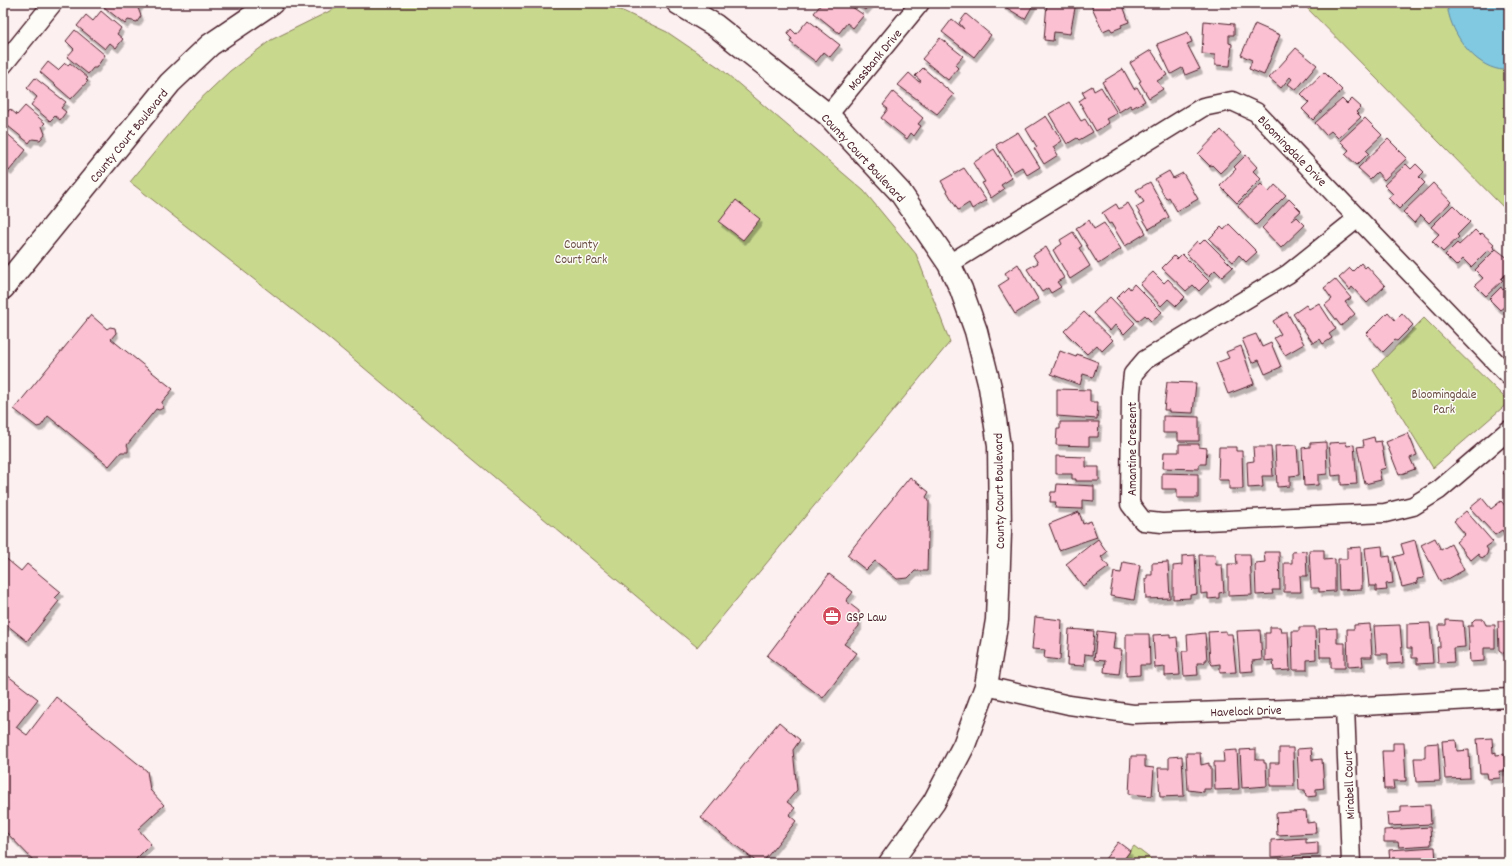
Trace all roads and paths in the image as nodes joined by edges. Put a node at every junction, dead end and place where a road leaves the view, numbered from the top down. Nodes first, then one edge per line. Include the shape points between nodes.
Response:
1 (53, 3) edge
2 (272, 3) edge
3 (678, 3) edge
4 (920, 3) edge
5 (3, 65) edge
6 (828, 115) junction
7 (1358, 218) junction
8 (949, 264) junction
9 (3, 288) edge
10 (1509, 376) edge
11 (1509, 430) edge
12 (986, 686) junction
13 (1509, 698) edge
14 (1345, 707) junction
15 (890, 863) edge
16 (1351, 863) edge

1 - 5 street
2 - 9 street, County Court Boulevard via 210,44 170,83
3 - 6 street, County Court Boulevard via 716,26
4 - 6 street, Mossbank Drive
6 - 8 street, County Court Boulevard via 900,192
7 - 8 street, Bloomingdale Drive via 1256,112 1232,101 1203,107
7 - 10 street, Bloomingdale Drive
7 - 11 street, Amantine Crescent via 1288,274 1145,360 1134,374 1131,392 1130,504 1143,521 1162,523 1385,513 1413,506 1439,490
8 - 12 street, County Court Boulevard via 976,331 990,386 999,446 997,620
12 - 14 street, Havelock Drive via 1069,705 1133,714
12 - 15 street, County Court Boulevard via 964,745 934,802
13 - 14 street, Havelock Drive
14 - 16 street, Mirabell Court

